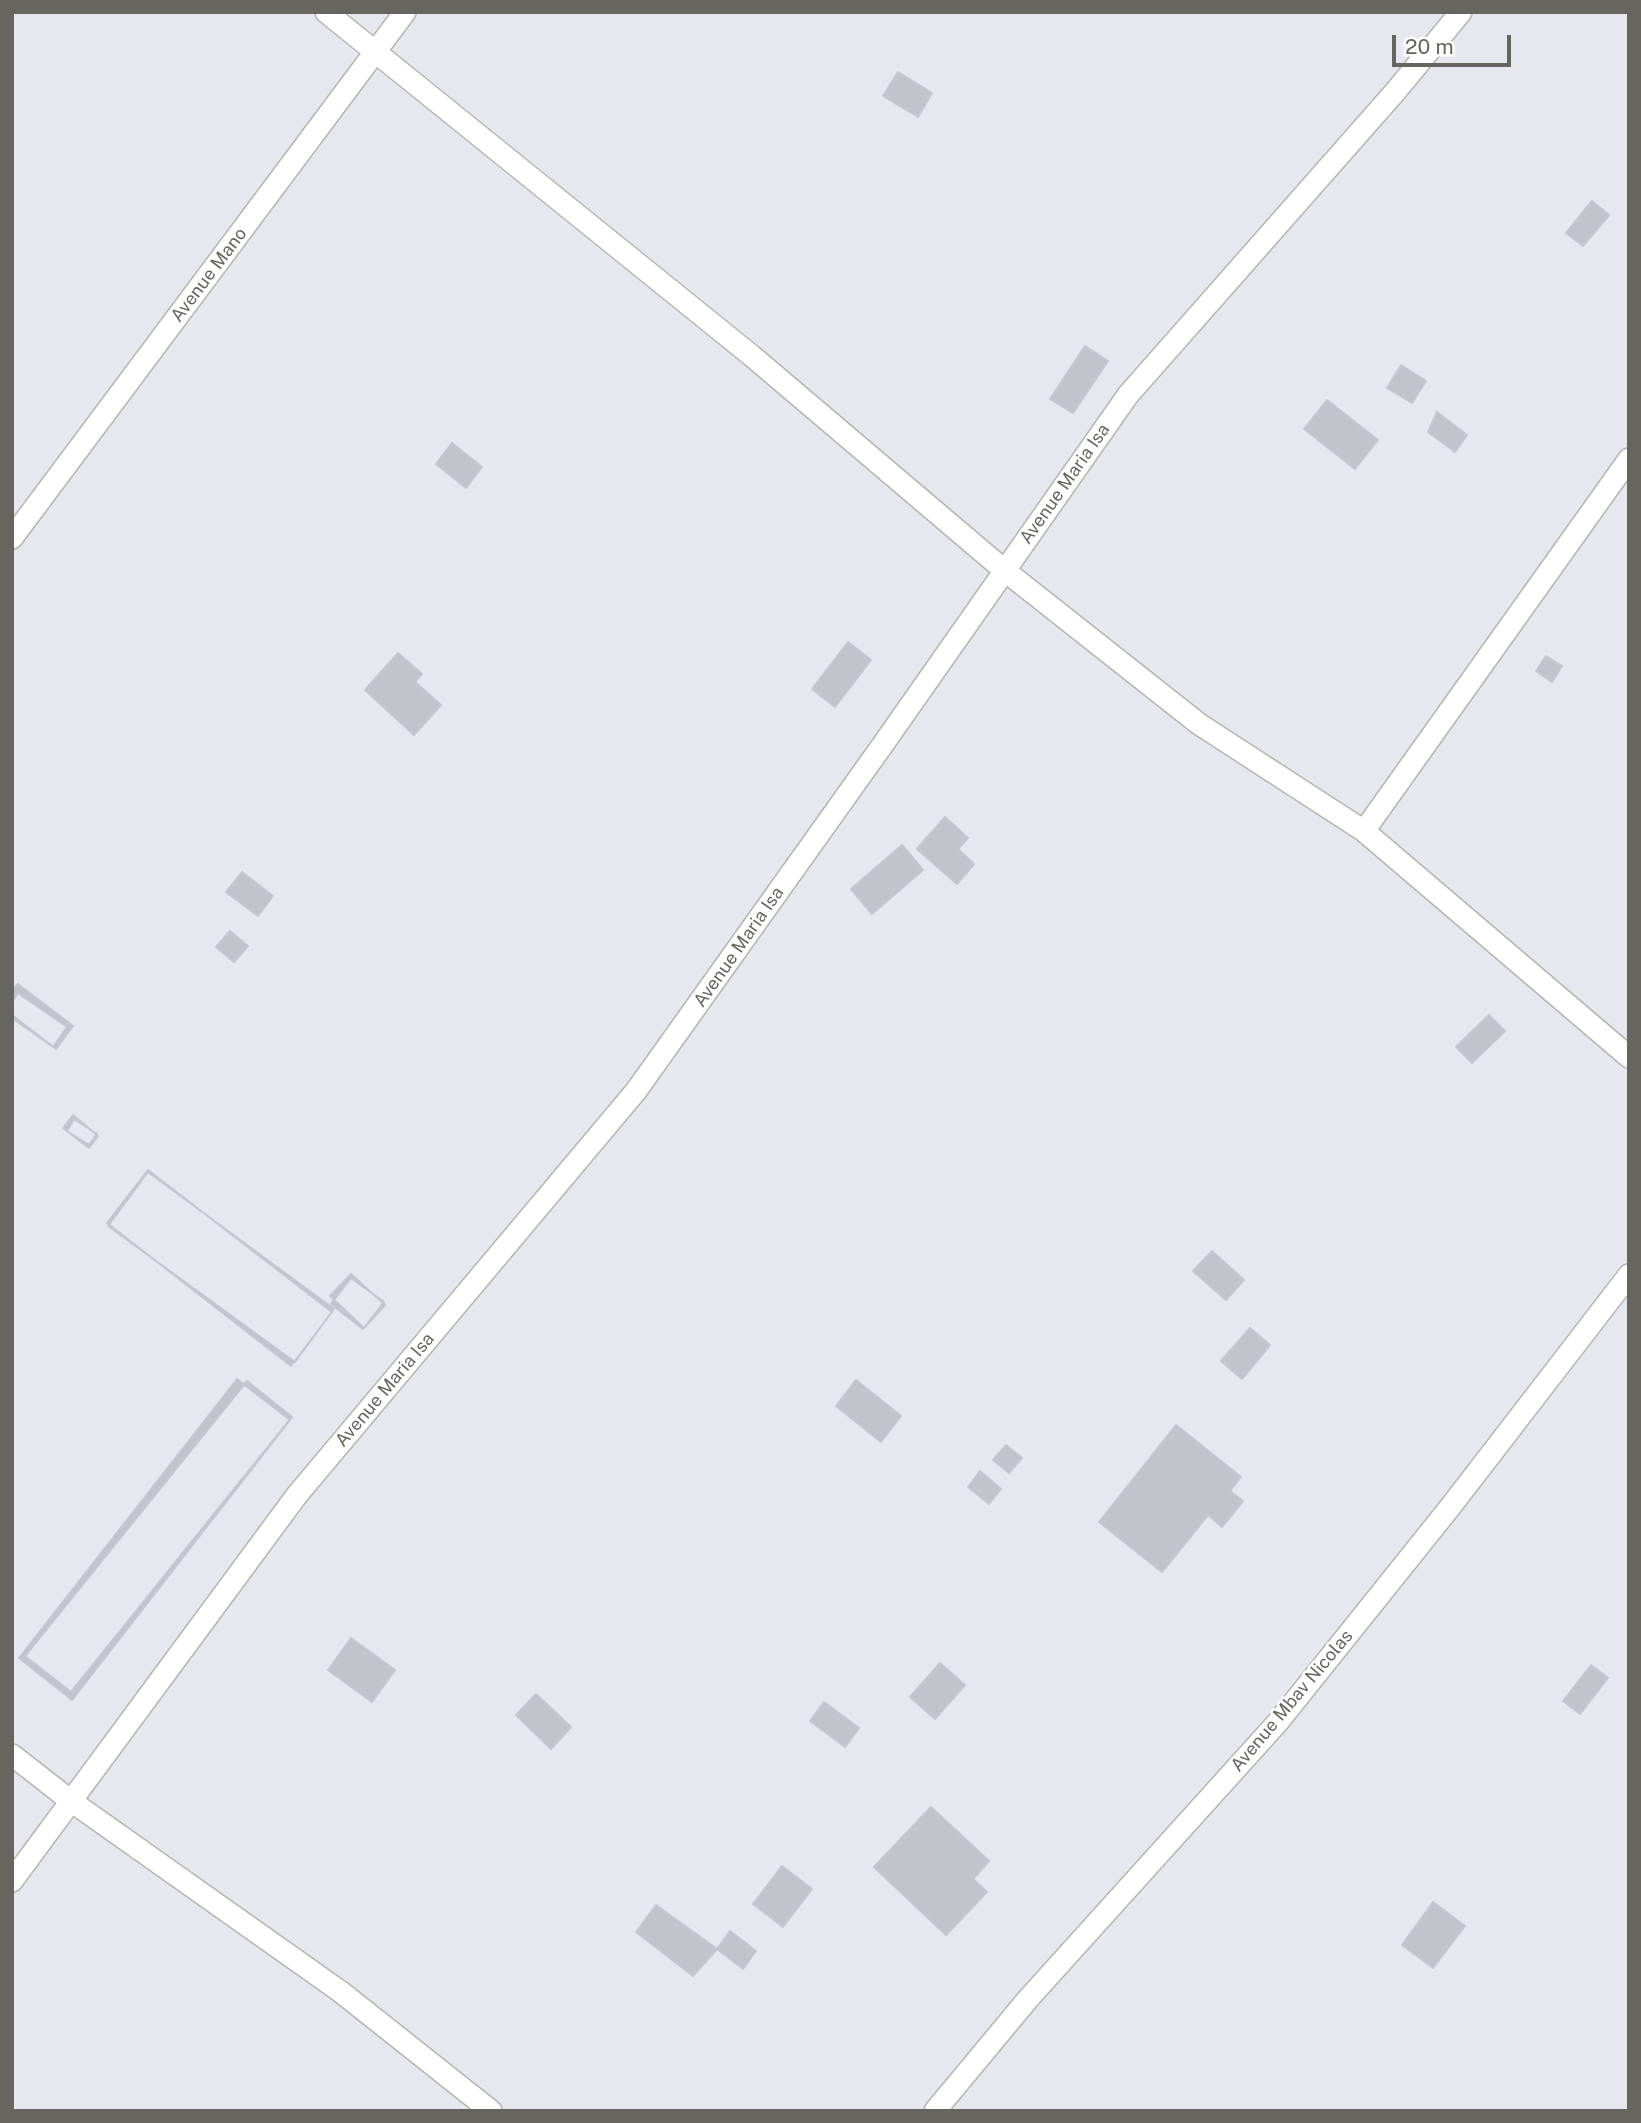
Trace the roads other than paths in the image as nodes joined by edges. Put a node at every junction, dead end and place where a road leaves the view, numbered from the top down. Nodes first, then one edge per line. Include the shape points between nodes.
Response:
1 (326, 12) edge
2 (405, 12) edge
3 (1461, 12) edge
4 (375, 52) junction
5 (1629, 459) edge
6 (12, 538) edge
7 (1004, 570) junction
8 (1364, 831) junction
9 (1629, 1057) edge
10 (1629, 1275) edge
11 (12, 1755) edge
12 (71, 1801) junction
13 (12, 1881) edge
14 (492, 2111) edge
15 (935, 2111) edge

1 - 4 street
2 - 4 street, Avenue Mano
3 - 7 street, Avenue Maria Isa via 1128,395
4 - 6 street, Avenue Mano
4 - 7 street via 752,356
5 - 8 street
7 - 8 street via 1199,724
7 - 12 street, Avenue Maria Isa via 636,1091 297,1495
8 - 9 street
10 - 15 street, Avenue Mbav Nicolas via 1279,1722 1028,1999
11 - 12 street
12 - 13 street, Avenue Maria Isa
12 - 14 street via 341,1992

